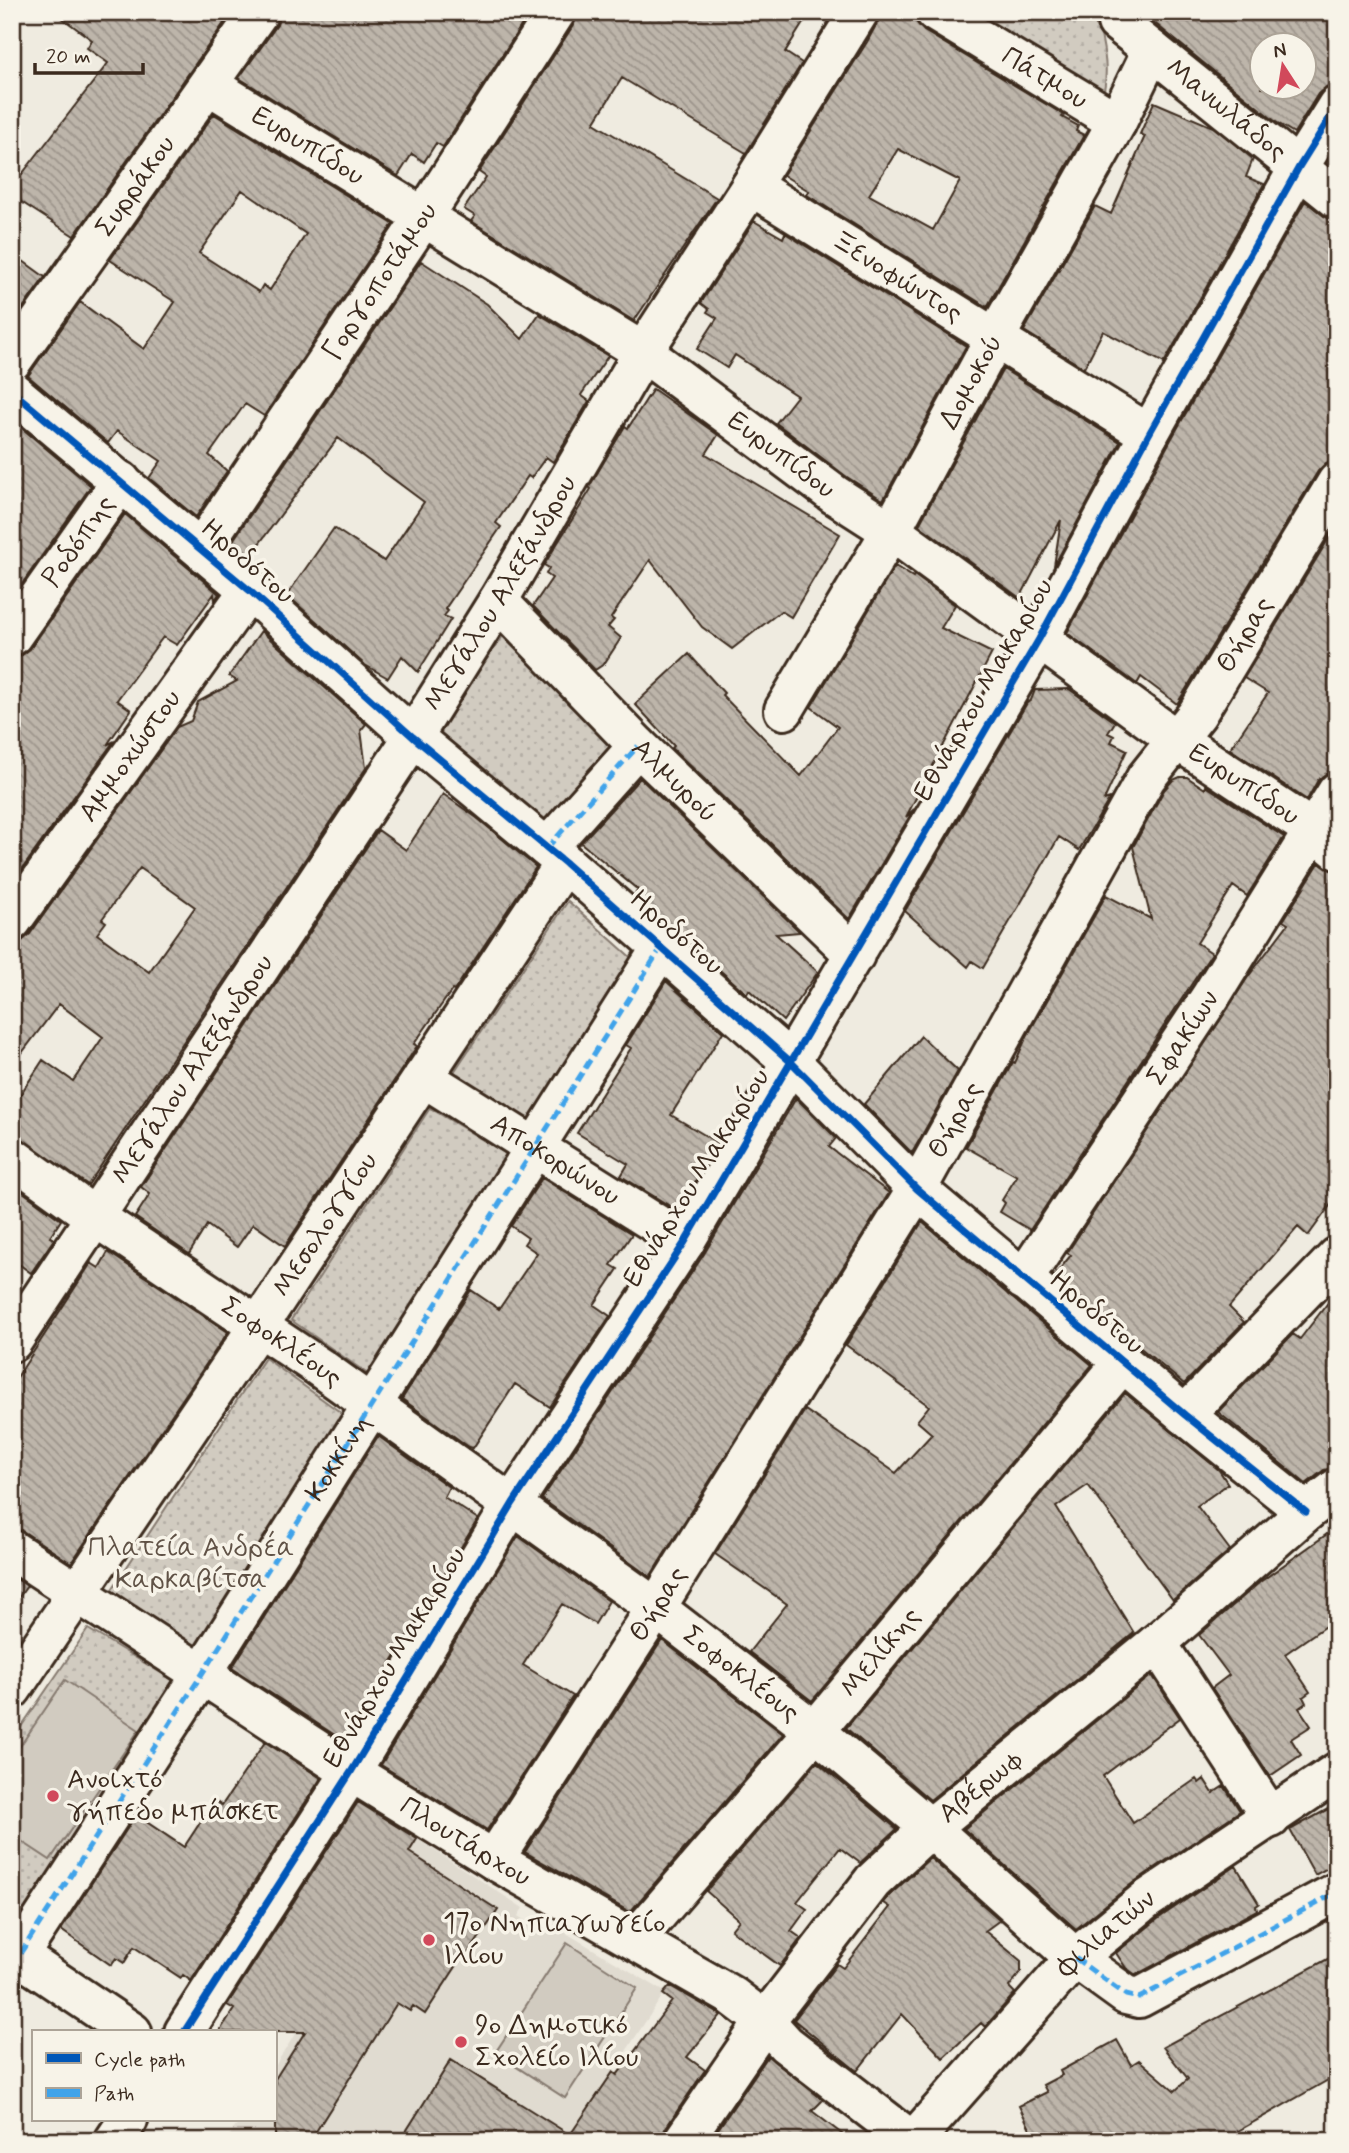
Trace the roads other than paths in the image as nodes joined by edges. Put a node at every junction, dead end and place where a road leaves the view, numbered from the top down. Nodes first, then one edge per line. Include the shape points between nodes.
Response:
1 (259, 12) edge
2 (556, 12) edge
3 (935, 12) edge
4 (853, 14) edge
5 (1117, 17) edge
6 (1152, 50) junction
7 (209, 85) junction
8 (1337, 106) edge
9 (1117, 122) junction
10 (1299, 167) junction
11 (751, 186) junction
12 (1337, 199) edge
13 (423, 218) junction
14 (995, 338) junction
15 (643, 352) junction
16 (12, 361) edge
17 (12, 391) edge
18 (1149, 434) junction
19 (121, 481) junction
20 (1337, 482) edge
21 (891, 531) junction
22 (201, 549) junction
23 (249, 590) junction
24 (498, 601) junction
25 (12, 636) edge
26 (1039, 639) junction
27 (784, 710) dead end
28 (414, 737) junction
29 (1177, 740) junction
30 (638, 746) junction
31 (1337, 792) edge
32 (1325, 840) edge
33 (556, 856) junction
34 (12, 921) edge
35 (661, 948) junction
36 (855, 955) junction
37 (792, 1063) junction
38 (423, 1077) junction
39 (535, 1148) junction
40 (12, 1157) edge
41 (917, 1189) junction
42 (95, 1217) junction
43 (685, 1242) junction
44 (1337, 1257) edge
45 (1023, 1280) junction
46 (258, 1325) junction
47 (12, 1342) edge
48 (1123, 1362) junction
49 (372, 1405) junction
50 (1185, 1415) junction
51 (1337, 1488) edge
52 (513, 1503) junction
53 (1306, 1512) junction
54 (12, 1550) edge
55 (77, 1591) junction
56 (656, 1608) junction
57 (1157, 1643) junction
58 (202, 1674) junction
59 (12, 1689) edge
60 (815, 1731) junction
61 (351, 1772) junction
62 (1337, 1772) edge
63 (1271, 1818) junction
64 (930, 1828) junction
65 (494, 1860) junction
66 (1337, 1892) edge
67 (635, 1940) junction
68 (1075, 1958) junction
69 (15, 1961) edge
70 (765, 2021) junction
71 (129, 2030) edge
72 (185, 2030) edge
73 (127, 2122) edge
74 (114, 2141) edge
75 (683, 2141) edge
76 (912, 2141) edge

1 - 7 street, Συρράκου
2 - 13 street, Γοργοποτάμου
3 - 9 street, Πάτμου
4 - 11 street, Μεγάλου Αλεξάνδρου
5 - 6 street, Μανωλάδος
6 - 9 street, Δομοκού
6 - 10 street, Μανωλάδος
7 - 13 street, Ευρυπίδου
7 - 16 street, Συρράκου
8 - 10 street, Εθνάρχου Μακαρίου
9 - 14 street, Δομοκού
10 - 12 street, Μανωλάδος
10 - 18 street, Εθνάρχου Μακαρίου
11 - 14 street, Ξενοφώντος
11 - 15 street, Μεγάλου Αλεξάνδρου
13 - 15 street, Ευρυπίδου
13 - 22 street, Γοργοποτάμου
14 - 18 street, Ξενοφώντος
14 - 21 street, Δομοκού
15 - 21 street, Ευρυπίδου via 835,495
15 - 24 street, Μεγάλου Αλεξάνδρου
17 - 19 street, Ηροδότου
18 - 26 street, Εθνάρχου Μακαρίου
19 - 22 street, Ηροδότου
19 - 25 street, Ροδόπης
20 - 29 street, Θήρας
21 - 26 street, Ευρυπίδου
21 - 27 street, Δομοκού
22 - 23 street, Ηροδότου
23 - 28 street, Ηροδότου
23 - 34 street, Αμμοχώστου
24 - 28 street, Μεγάλου Αλεξάνδρου
24 - 30 street, Αλμυρού
26 - 29 street, Ευρυπίδου
26 - 36 street, Εθνάρχου Μακαρίου
28 - 33 street, Ηροδότου
28 - 42 street, Μεγάλου Αλεξάνδρου
29 - 32 street, Ευρυπίδου
29 - 41 street, Θήρας via 1146,778
30 - 33 street, Μεσολογγίου
30 - 36 street, Αλμυρού
31 - 32 street, Σφακίων
32 - 45 street, Σφακίων via 1212,996
33 - 35 street, Ηροδότου
33 - 38 street, Μεσολογγίου
35 - 37 street, Ηροδότου
35 - 39 street, Κοκκίνη
36 - 37 street, Εθνάρχου Μακαρίου
37 - 41 street, Ηροδότου
37 - 43 street, Εθνάρχου Μακαρίου
38 - 39 street, Αποκορώνου
38 - 46 street, Μεσολογγίου
39 - 43 street, Αποκορώνου
39 - 49 street, Κοκκίνη
40 - 42 street, Σοφοκλέους
41 - 45 street, Ηροδότου
41 - 56 street, Θήρας
42 - 46 street, Σοφοκλέους
42 - 47 street, Μεγάλου Αλεξάνδρου
43 - 52 street, Εθνάρχου Μακαρίου
44 - 50 street
45 - 48 street, Ηροδότου
46 - 49 street, Σοφοκλέους
46 - 55 street, Μεσολογγίου
48 - 50 street, Ηροδότου
48 - 60 street, Μελίκης
49 - 52 street, Σοφοκλέους
49 - 58 street, Κοκκίνη
50 - 53 street, Ηροδότου
51 - 53 street, Αβέρωφ
52 - 56 street, Σοφοκλέους
52 - 61 street, Εθνάρχου Μακαρίου
53 - 57 street, Αβέρωφ
54 - 55 street, Πλουτάρχου
55 - 58 street, Πλουτάρχου
55 - 59 street, Μεσολογγίου
56 - 60 street, Σοφοκλέους
56 - 65 street, Θήρας
57 - 63 street
57 - 64 street, Αβέρωφ
58 - 61 street, Πλουτάρχου
58 - 69 street, Κοκκίνη
60 - 64 street, Σοφοκλέους
60 - 67 street, Μελίκης
61 - 65 street, Πλουτάρχου
61 - 72 street, Εθνάρχου Μακαρίου
62 - 63 street, Φιλιατών
63 - 68 street, Φιλιατών via 1146,1900
64 - 68 street, Σοφοκλέους
64 - 70 street, Αβέρωφ via 873,1881
65 - 67 street, Πλουτάρχου
66 - 68 street, Σοφοκλέους via 1139,1998 1126,1995
67 - 70 street, Πλουτάρχου via 732,1996
68 - 76 street, Φιλιατών
69 - 71 street
70 - 75 street, Αβέρωφ
70 - 76 street, Πλουτάρχου via 786,2044
73 - 74 street

